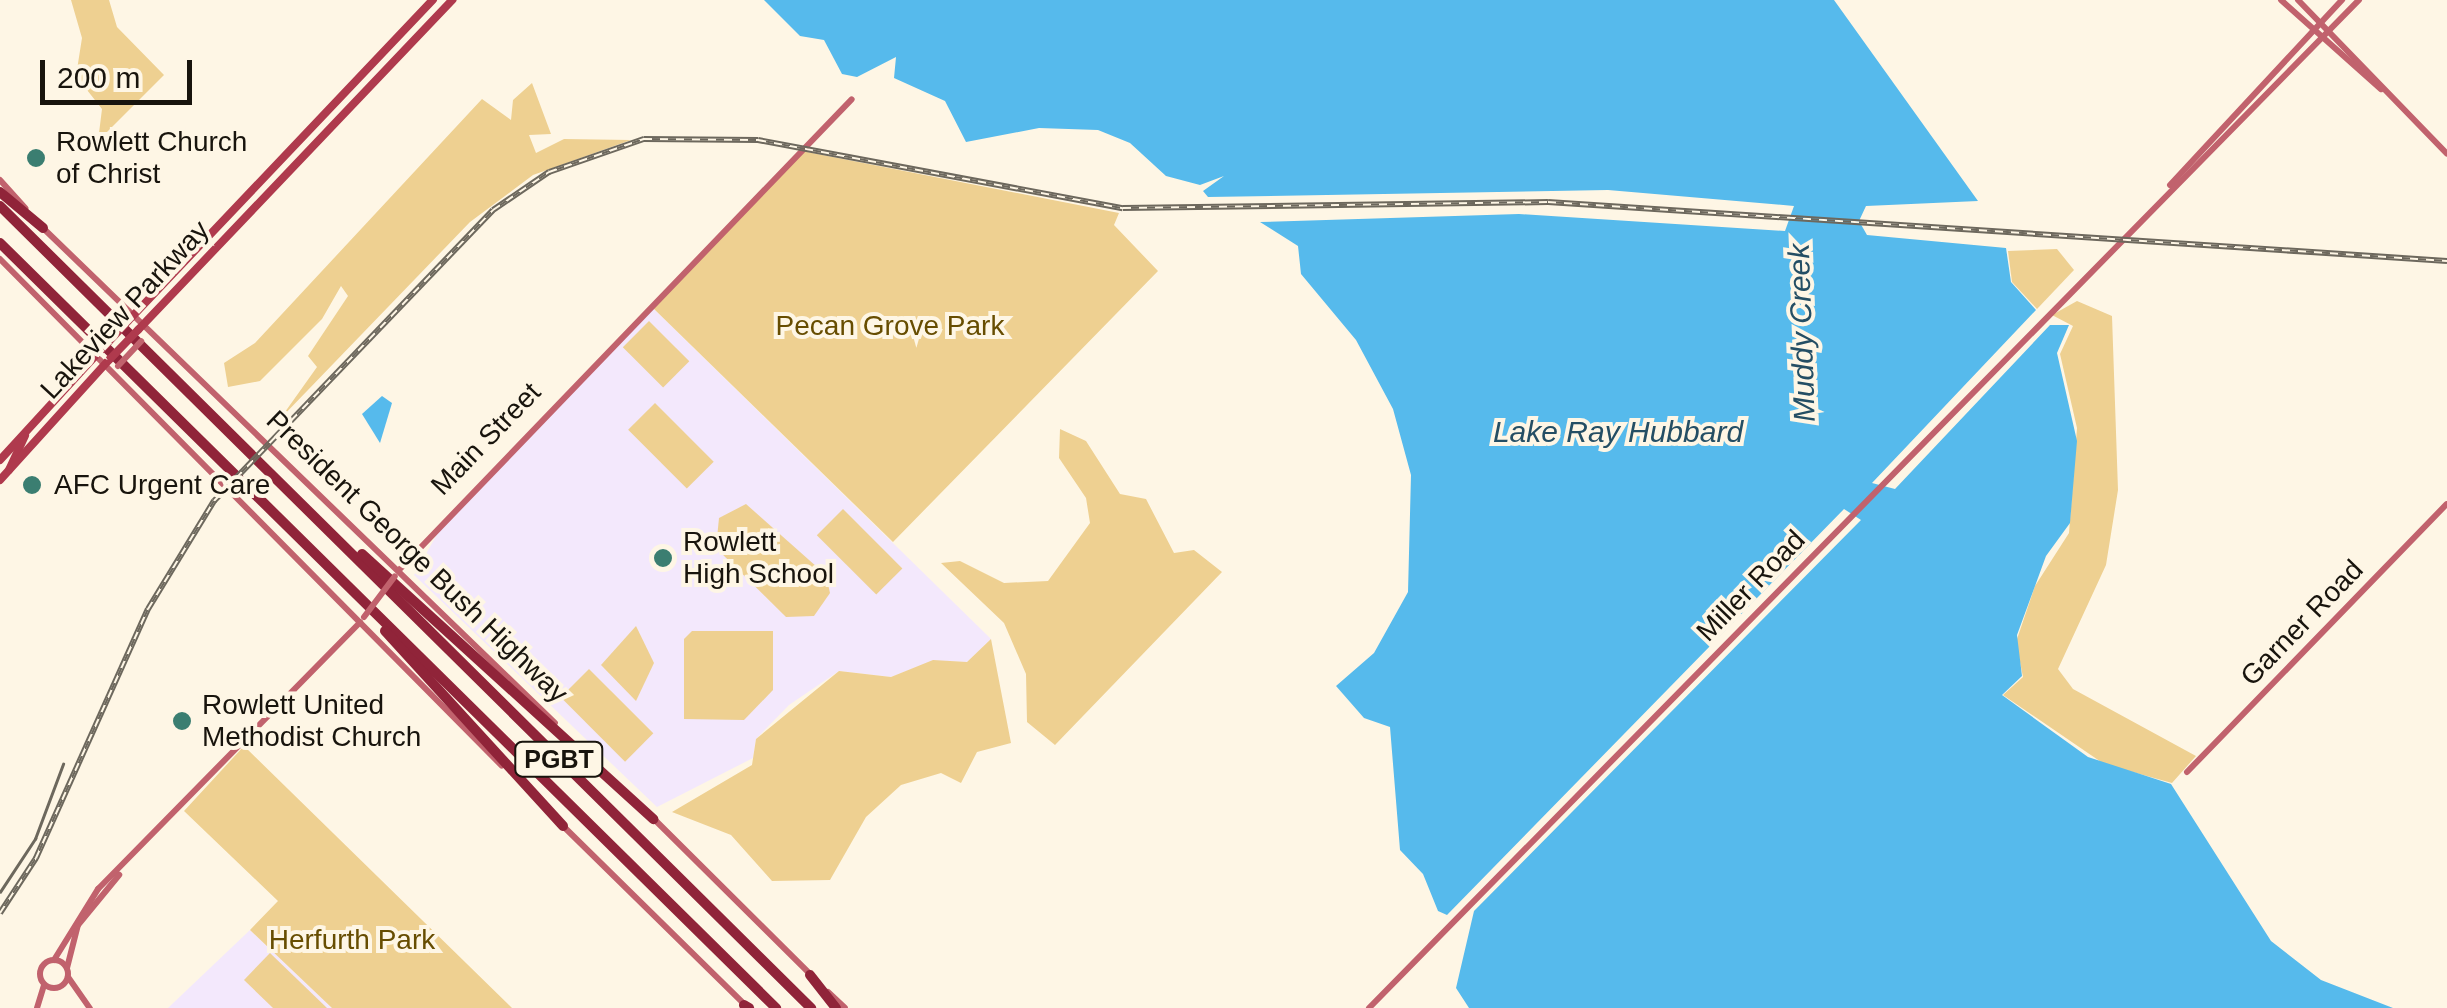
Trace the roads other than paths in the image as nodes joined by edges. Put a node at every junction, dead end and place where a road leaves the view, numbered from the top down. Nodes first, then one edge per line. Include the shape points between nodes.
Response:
1 (433, 0) edge
2 (452, 0) edge
3 (2282, 0) edge
4 (2298, 0) edge
5 (2342, 0) edge
6 (2359, 0) edge
7 (2321, 22) junction
8 (2313, 30) junction
9 (2330, 31) junction
10 (2322, 39) junction
11 (2382, 90) junction
12 (852, 99) dead end
13 (2447, 154) edge
14 (0, 180) edge
15 (0, 192) edge
16 (2163, 194) junction
17 (0, 206) edge
18 (217, 225) junction
19 (43, 228) junction
20 (226, 234) junction
21 (0, 242) edge
22 (0, 258) edge
23 (114, 296) junction
24 (127, 317) junction
25 (141, 327) junction
26 (74, 333) junction
27 (163, 342) junction
28 (99, 353) junction
29 (107, 362) junction
30 (117, 376) junction
31 (25, 434) junction
32 (0, 460) edge
33 (9, 470) junction
34 (0, 480) edge
35 (2447, 504) edge
36 (340, 542) junction
37 (397, 573) junction
38 (365, 617) junction
39 (2188, 772) dead end
40 (653, 819) junction
41 (563, 826) junction
42 (125, 866) junction
43 (54, 960) junction
44 (67, 972) junction
45 (810, 975) junction
46 (51, 986) junction
47 (82, 1000) junction
48 (747, 1007) edge
49 (38, 1008) edge
50 (90, 1008) edge
51 (776, 1008) edge
52 (810, 1008) edge
53 (836, 1008) edge
54 (845, 1008) edge
55 (1369, 1008) edge

1 - 18 main road, Lakeview Parkway
2 - 20 main road, Lakeview Parkway
3 - 8 main road
4 - 7 main road
5 - 7 main road, Miller Road
6 - 9 main road, Miller Road
7 - 8 main road, Miller Road
7 - 9 main road
8 - 10 main road
8 - 16 main road, Miller Road
9 - 10 main road, Miller Road
9 - 11 main road
10 - 11 main road
10 - 16 main road, Miller Road
11 - 13 main road
12 - 37 main road, Main Street
14 - 19 main road, President George Bush Highway
15 - 19 highway
16 - 55 main road, Miller Road
17 - 36 highway, PGBT
18 - 20 main road
18 - 24 main road, Lakeview Parkway
19 - 23 main road, President George Bush Highway
20 - 25 main road, Lakeview Parkway
21 - 38 highway, PGBT
22 - 26 main road
23 - 24 main road
23 - 24 main road, President George Bush Highway
24 - 25 main road, President George Bush Highway
24 - 26 main road, bridge via 96,341
24 - 28 main road, Lakeview Parkway, bridge
25 - 27 main road, President George Bush Highway
25 - 29 main road, Lakeview Parkway, bridge
26 - 28 main road
27 - 30 main road, bridge via 141,342
27 - 37 main road, President George Bush Highway
28 - 29 main road
28 - 31 main road, Lakeview Parkway
29 - 30 main road
29 - 33 main road, Lakeview Parkway
30 - 38 main road
31 - 32 main road, Lakeview Parkway
31 - 33 main road
33 - 34 main road, Lakeview Parkway
35 - 39 main road, Garner Road
36 - 40 highway
36 - 52 highway, PGBT
37 - 38 main road, Main Street, bridge
37 - 40 main road, President George Bush Highway
38 - 41 highway
38 - 41 main road
38 - 42 main road, Main Street
38 - 51 highway, PGBT
40 - 45 main road, President George Bush Highway
41 - 48 main road
42 - 43 main road, Main Street via 82,908
42 - 44 main road, Main Street via 82,918
43 - 44 main road
43 - 46 main road, Main Street via 41,970
44 - 46 main road, Main Street
44 - 47 main road
45 - 53 highway
45 - 54 main road, President George Bush Highway
46 - 47 main road
46 - 49 main road, Main Street
47 - 50 main road

